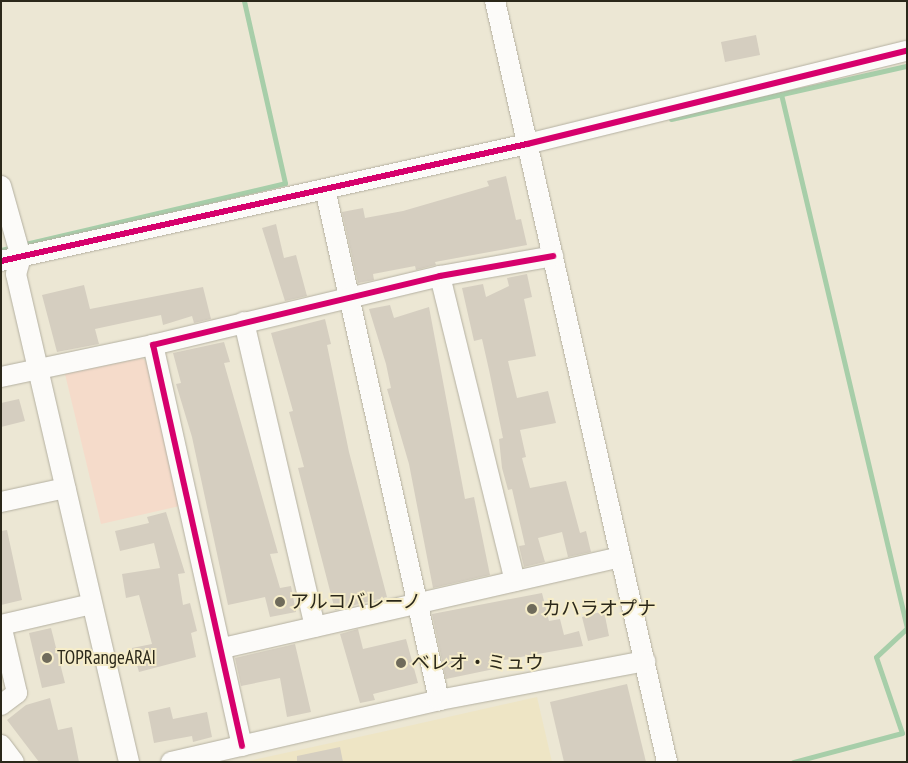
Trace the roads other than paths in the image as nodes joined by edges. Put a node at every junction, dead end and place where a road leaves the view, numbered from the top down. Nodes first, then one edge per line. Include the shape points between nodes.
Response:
1 (495, 1) edge
2 (907, 51) edge
3 (527, 144) junction
4 (1, 186) edge
5 (325, 189) junction
6 (19, 250) junction
7 (553, 256) junction
8 (1, 261) edge
9 (440, 276) junction
10 (347, 298) junction
11 (244, 322) junction
12 (153, 345) junction
13 (38, 369) junction
14 (1, 378) edge
15 (66, 488) junction
16 (1, 502) edge
17 (621, 557) junction
18 (515, 581) junction
19 (418, 603) junction
20 (92, 604) junction
21 (316, 627) junction
22 (223, 648) junction
23 (645, 661) junction
24 (439, 700) junction
25 (1, 705) edge
26 (1, 745) edge
27 (242, 746) junction
28 (14, 762) edge
29 (129, 762) edge
30 (171, 762) edge
31 (667, 762) edge

1 - 3 street
2 - 3 street
3 - 5 street
3 - 7 street
4 - 6 street
5 - 6 street
5 - 10 street
6 - 8 street
6 - 13 street via 16,274
7 - 9 street
7 - 17 street
9 - 10 street
9 - 18 street
10 - 11 street
10 - 19 street
11 - 12 street
11 - 21 street
12 - 13 street
12 - 22 street
13 - 14 street
13 - 15 street
15 - 16 street
15 - 20 street
17 - 18 street
17 - 23 street
18 - 19 street
19 - 21 street
19 - 24 street
20 - 25 street via 1,625 17,693
20 - 29 street
21 - 22 street
22 - 27 street
23 - 24 street
23 - 31 street
24 - 27 street
26 - 28 street
27 - 30 street

